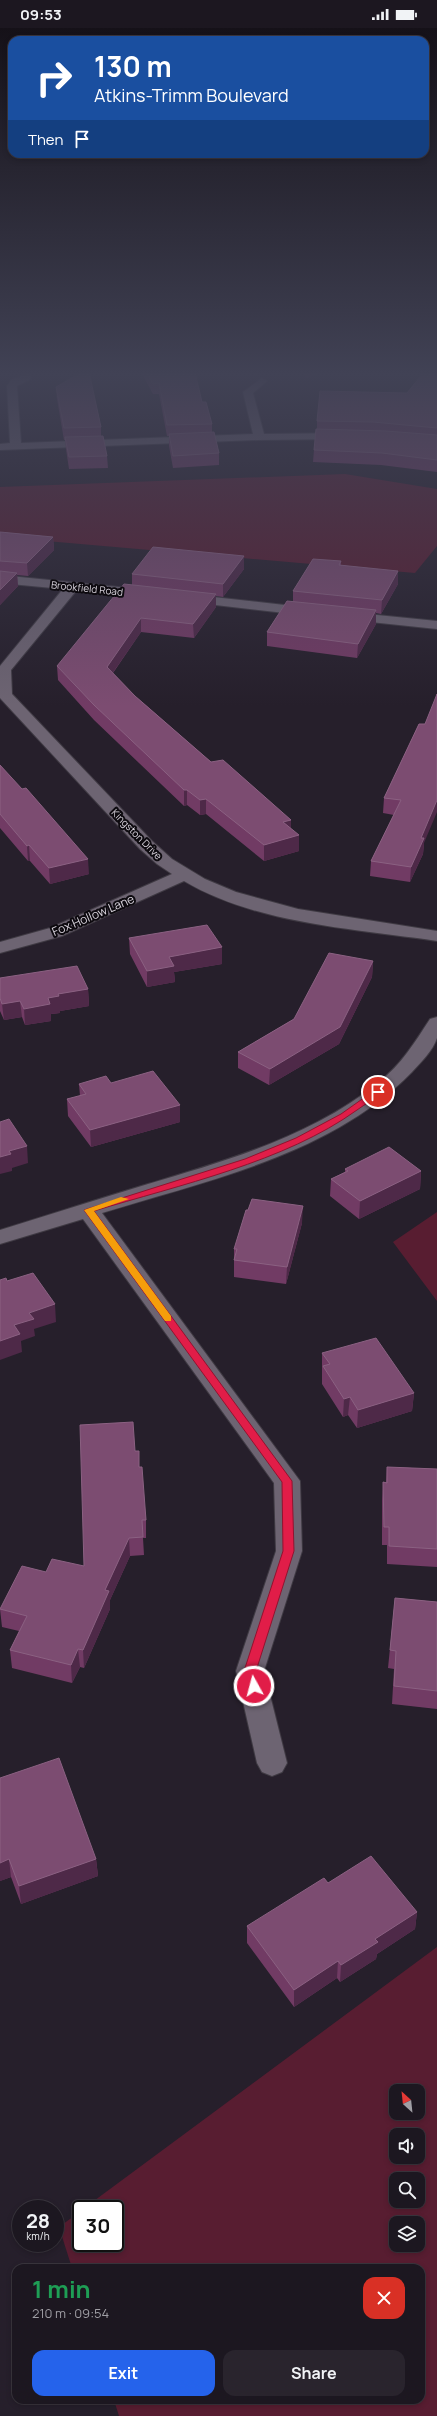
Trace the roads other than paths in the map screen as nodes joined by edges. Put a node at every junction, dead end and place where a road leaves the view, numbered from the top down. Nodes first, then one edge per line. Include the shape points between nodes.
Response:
1 (0, 579) edge
2 (73, 586) junction
3 (160, 596) edge
4 (176, 597) edge
5 (437, 625) edge
6 (184, 875) junction
7 (437, 936) edge
8 (0, 948) edge
9 (437, 1023) edge
10 (88, 1210) junction
11 (0, 1237) edge
12 (272, 1763) dead end

1 - 2 street, Brookfield Road
2 - 3 street, Brookfield Road
2 - 6 street, Kingston Drive via 4,670 5,695 146,845 168,865
4 - 5 street
6 - 7 street, Kingston Drive via 228,896 295,914
6 - 8 street, Fox Hollow Lane via 56,932
9 - 10 street via 410,1062 389,1084 344,1116 306,1136 248,1160
10 - 11 street
10 - 12 street via 287,1481 288,1551 250,1671

